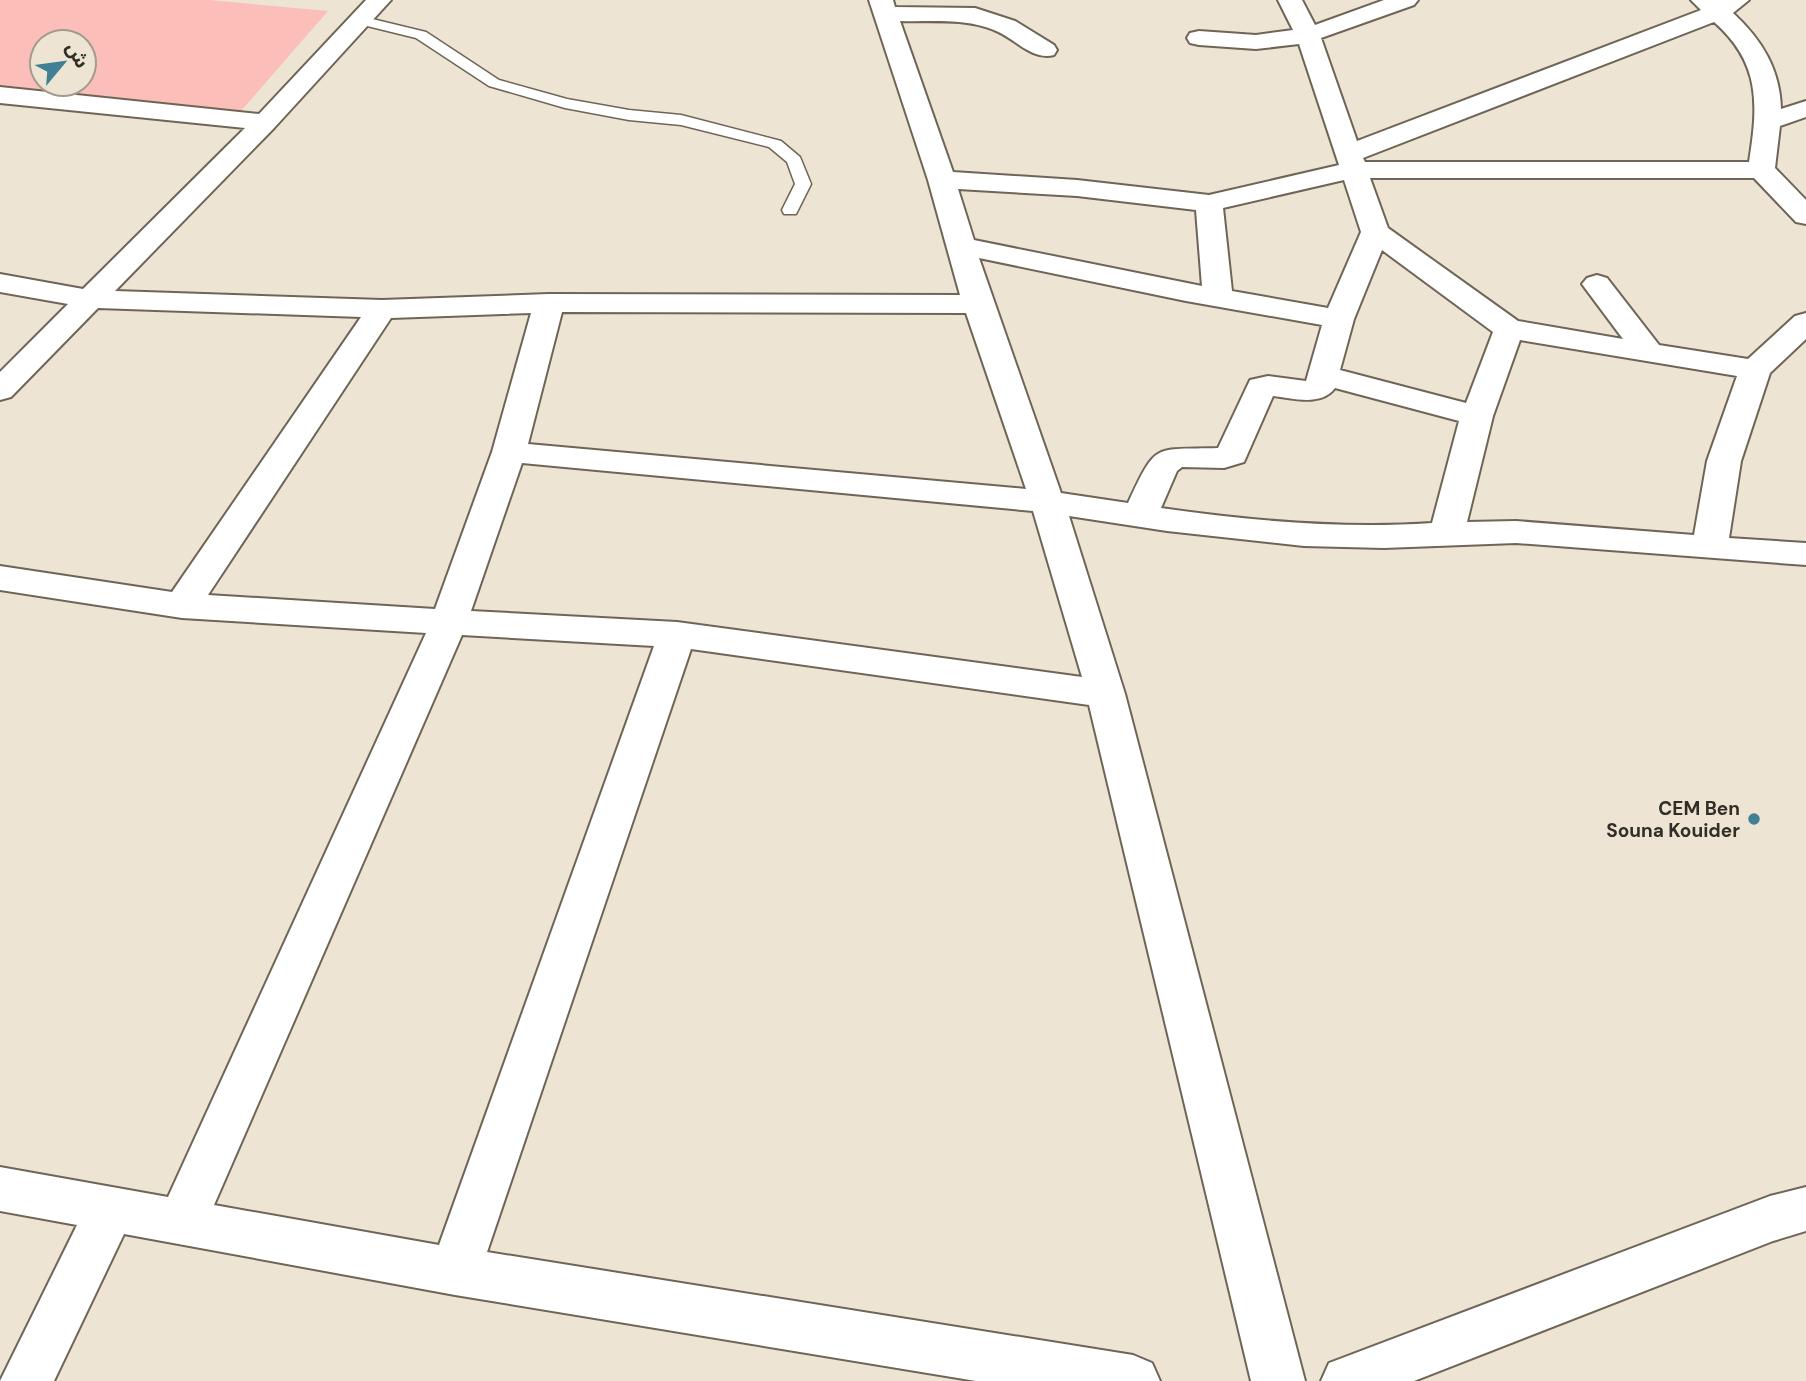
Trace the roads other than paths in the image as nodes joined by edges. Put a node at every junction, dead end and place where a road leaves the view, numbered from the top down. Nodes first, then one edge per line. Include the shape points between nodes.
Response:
1 (379, 0) edge
2 (1290, 0) edge
3 (1406, 0) edge
4 (1719, 4) edge
5 (882, 7) edge
6 (360, 20) junction
7 (1308, 35) junction
8 (1199, 38) dead end
9 (1045, 50) dead end
10 (0, 95) edge
11 (1806, 109) edge
12 (1769, 121) junction
13 (265, 122) junction
14 (1351, 162) junction
15 (1761, 170) junction
16 (942, 180) junction
17 (1795, 191) edge
18 (1209, 203) junction
19 (790, 210) dead end
20 (1806, 216) edge
21 (1376, 232) junction
22 (962, 246) junction
23 (0, 283) edge
24 (1597, 284) dead end
25 (1218, 297) junction
26 (87, 299) junction
27 (550, 303) junction
28 (978, 304) junction
29 (382, 309) junction
30 (1339, 319) junction
31 (1806, 322) edge
32 (1509, 329) junction
33 (1649, 352) junction
34 (1755, 370) junction
35 (1322, 375) junction
36 (0, 390) edge
37 (1477, 416) junction
38 (509, 452) junction
39 (1046, 502) junction
40 (1140, 516) junction
41 (1447, 533) junction
42 (1710, 548) junction
43 (1806, 554) edge
44 (0, 578) edge
45 (182, 606) junction
46 (449, 622) junction
47 (677, 635) junction
48 (1106, 694) junction
49 (0, 1189) edge
50 (111, 1208) junction
51 (1806, 1209) edge
52 (182, 1220) junction
53 (455, 1270) junction
54 (26, 1381) edge
55 (1133, 1381) edge
56 (1278, 1381) edge
57 (1348, 1381) edge

1 - 6 street
2 - 7 street
3 - 7 street
4 - 12 street via 1763,66
4 - 14 street
5 - 9 street via 975,15 1007,26
5 - 16 street
6 - 13 street
6 - 19 lane via 421,34 494,83 565,103 681,120 775,144 794,160 803,184
7 - 8 street via 1256,41
7 - 14 street
10 - 13 street
11 - 12 street
12 - 15 street
13 - 26 street
14 - 15 street
14 - 18 street
14 - 21 street
15 - 17 street
16 - 18 street via 1077,188
16 - 22 street
17 - 20 street
18 - 25 street
21 - 30 street
21 - 32 street
22 - 25 street
22 - 28 street
23 - 26 street
24 - 33 street
25 - 30 street
26 - 29 street
26 - 36 street
27 - 28 street
27 - 29 street
27 - 38 street
28 - 39 street
29 - 45 street
30 - 35 street
31 - 34 street
32 - 33 street
32 - 37 street
33 - 34 street
34 - 42 street via 1724,461
35 - 37 street
35 - 40 street via 1314,391 1272,384 1261,387 1232,455 1169,460
37 - 41 street
38 - 39 street
38 - 46 street
39 - 40 street
39 - 48 street
40 - 41 street via 1304,535
41 - 42 street via 1516,532
42 - 43 street
44 - 45 street
45 - 46 street
46 - 47 street
46 - 52 street
47 - 48 street
47 - 53 street
48 - 56 street
49 - 50 street
50 - 52 street
50 - 54 street
51 - 57 street
52 - 53 street
53 - 55 street

